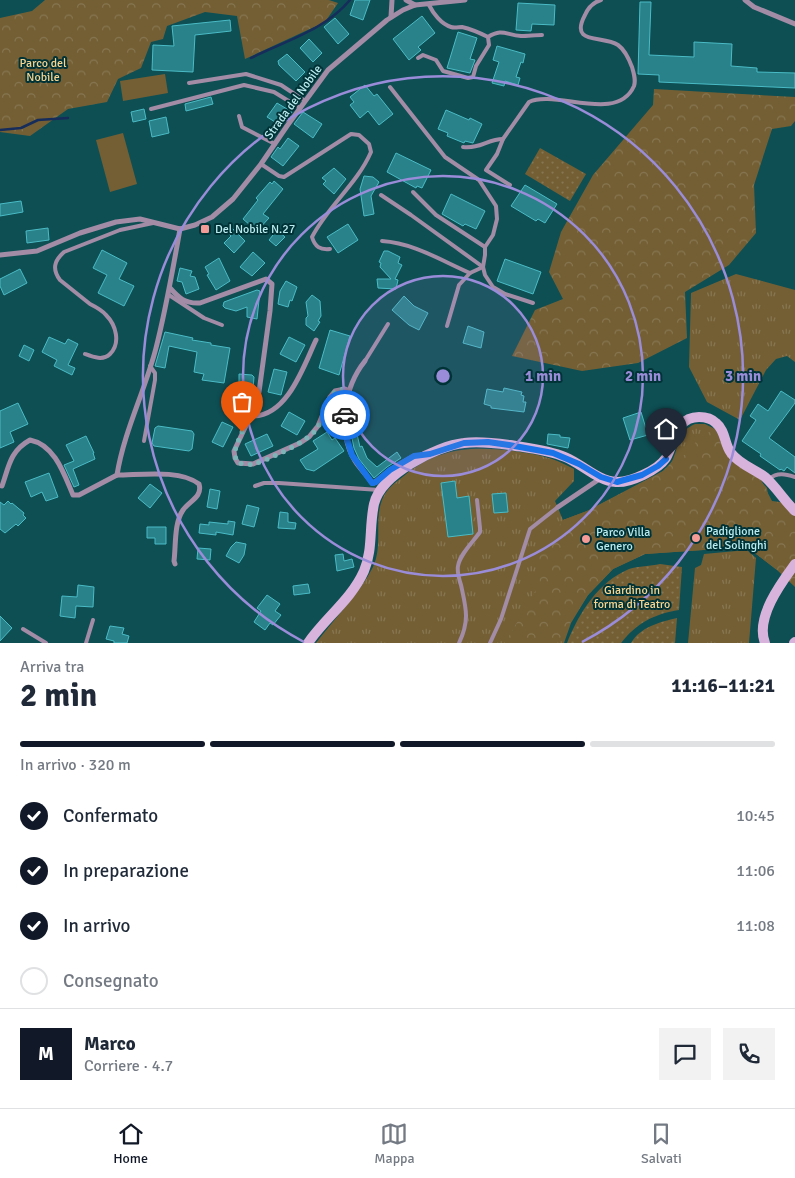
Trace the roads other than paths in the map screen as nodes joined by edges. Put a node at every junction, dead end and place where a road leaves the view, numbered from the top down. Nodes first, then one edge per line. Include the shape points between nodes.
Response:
1 (392, 0) edge
2 (406, 0) edge
3 (465, 0) edge
4 (601, 0) edge
5 (745, 0) edge
6 (429, 4) junction
7 (415, 5) junction
8 (391, 17) junction
9 (795, 24) edge
10 (542, 35) dead end
11 (488, 37) junction
12 (418, 58) dead end
13 (189, 83) dead end
14 (390, 87) dead end
15 (305, 101) junction
16 (300, 108) junction
17 (151, 109) dead end
18 (238, 116) dead end
19 (503, 139) junction
20 (275, 144) junction
21 (463, 147) dead end
22 (261, 164) junction
23 (486, 170) junction
24 (479, 180) junction
25 (510, 185) dead end
26 (414, 192) dead end
27 (380, 195) dead end
28 (155, 223) junction
29 (180, 229) junction
30 (382, 241) dead end
31 (485, 247) junction
32 (330, 249) dead end
33 (0, 255) edge
34 (483, 267) junction
35 (470, 273) junction
36 (170, 288) junction
37 (168, 295) junction
38 (533, 303) dead end
39 (388, 324) dead end
40 (222, 325) dead end
41 (447, 326) dead end
42 (316, 340) dead end
43 (85, 354) dead end
44 (366, 361) joint
45 (150, 366) junction
46 (349, 391) junction
47 (252, 413) junction
48 (144, 441) dead end
49 (430, 454) junction
50 (117, 475) junction
51 (601, 477) junction
52 (795, 478) edge
53 (768, 480) junction
54 (2, 486) dead end
55 (255, 486) dead end
56 (381, 490) junction
57 (477, 500) dead end
58 (558, 507) joint
59 (795, 511) edge
60 (175, 564) dead end
61 (795, 564) edge
62 (93, 620) dead end
63 (23, 628) dead end
64 (46, 643) edge
65 (86, 643) edge
66 (308, 643) edge
67 (459, 643) edge
68 (490, 643) edge
69 (765, 643) edge

1 - 8 street
2 - 7 street
3 - 6 street, Strada del Nobile
4 - 19 lane via 586,12 580,24 581,31 585,36 617,44 624,51 635,78 628,94 621,100 600,105 534,100 529,102
5 - 9 street
6 - 7 street, Strada del Nobile
6 - 11 lane via 432,12 451,27 463,27
7 - 8 street, Strada del Nobile
8 - 15 street, Strada del Nobile via 328,70
10 - 11 lane via 495,32
11 - 12 lane via 489,45 473,77 443,70 436,60 423,55
13 - 15 lane via 246,74 281,85
14 - 24 lane via 444,157
15 - 16 street, Strada del Nobile
16 - 17 lane via 274,92 244,85
16 - 20 street, Strada del Nobile
18 - 20 lane via 242,127
19 - 21 lane via 482,146
19 - 23 lane
20 - 22 street, Strada del Nobile
22 - 29 street, Strada del Nobile via 233,199 212,217
22 - 32 lane via 284,178 351,134 359,134 369,144 372,152 358,176 319,223 312,237 314,244 322,250
23 - 24 lane
23 - 25 lane
24 - 31 lane via 496,206 493,235
26 - 31 lane via 436,216
27 - 34 lane
28 - 29 street
28 - 33 street via 140,219 116,222 37,251
28 - 43 lane via 120,230 64,252 58,258 54,266 60,280 106,314 115,330 115,348 109,355 101,358
29 - 36 street
30 - 35 lane via 414,248
31 - 34 lane
34 - 35 lane
34 - 38 lane via 493,287
35 - 41 lane via 459,285
36 - 37 street
36 - 47 street via 190,304 266,279 272,284 259,392
37 - 40 lane via 204,318
37 - 45 street
39 - 44 lane
42 - 47 street via 287,397 262,416
44 - 46 street
45 - 48 lane via 155,372 155,380
45 - 50 street
46 - 47 street via 335,391 314,432 300,443 253,464 238,463 234,451
46 - 49 street via 346,436 355,462 372,483 414,456
49 - 51 street via 464,443 488,442 560,455
49 - 56 street via 403,470
50 - 54 street via 79,495 72,494 60,464 39,442 30,440 12,455
50 - 60 street via 172,475 190,478 198,484 199,495 184,508 179,519
51 - 53 street via 624,481 658,466 666,459 683,423 704,417 716,423 731,453
51 - 58 street
52 - 53 lane via 776,474
53 - 59 street
55 - 56 lane via 279,483
56 - 66 street via 374,505 370,546 363,573 351,593
57 - 67 lane via 480,532 458,565 467,614
58 - 68 lane via 530,529 502,619
61 - 69 street via 771,602 763,625
62 - 65 lane
63 - 64 lane

